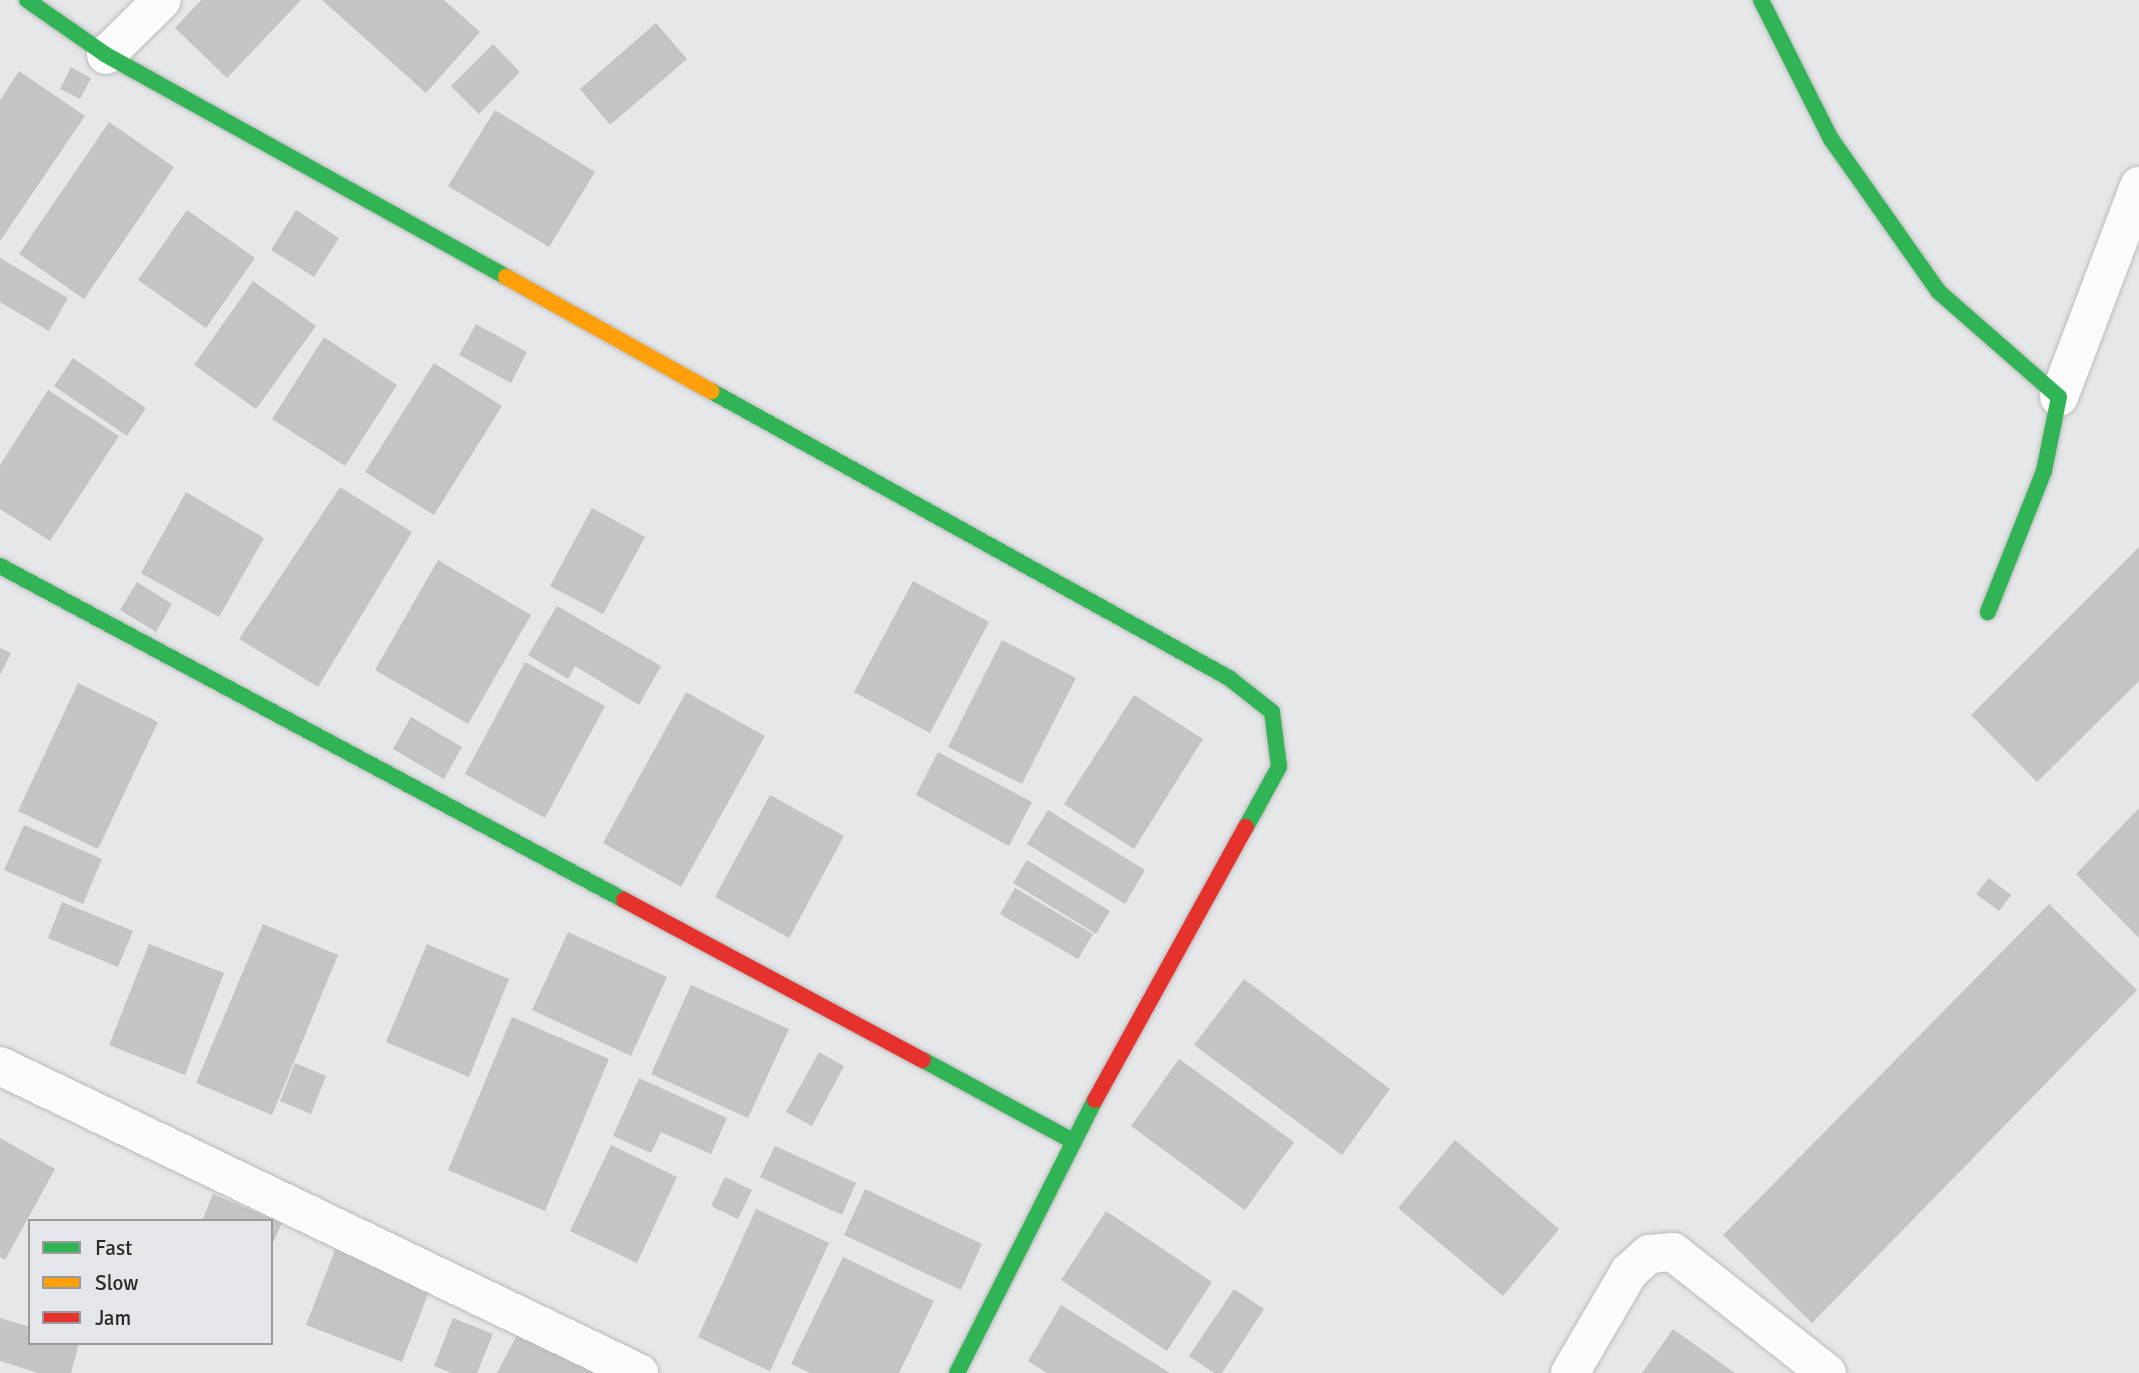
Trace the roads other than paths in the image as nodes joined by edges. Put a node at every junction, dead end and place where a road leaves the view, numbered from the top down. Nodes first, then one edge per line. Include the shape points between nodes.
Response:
1 (27, 0) edge
2 (162, 0) edge
3 (1761, 0) edge
4 (106, 55) junction
5 (2139, 186) edge
6 (2059, 397) junction
7 (0, 566) edge
8 (1988, 612) dead end
9 (0, 1066) edge
10 (1073, 1141) junction
11 (639, 1373) edge
12 (957, 1373) edge
13 (1570, 1373) edge
14 (1827, 1373) edge

1 - 4 street
2 - 4 street
3 - 6 street via 1831,139 1939,292
4 - 10 street via 1229,678 1272,712 1279,767
5 - 6 street
6 - 8 street via 2044,471
7 - 10 street
9 - 11 street
10 - 12 street
13 - 14 street via 1629,1272 1650,1254 1673,1252

